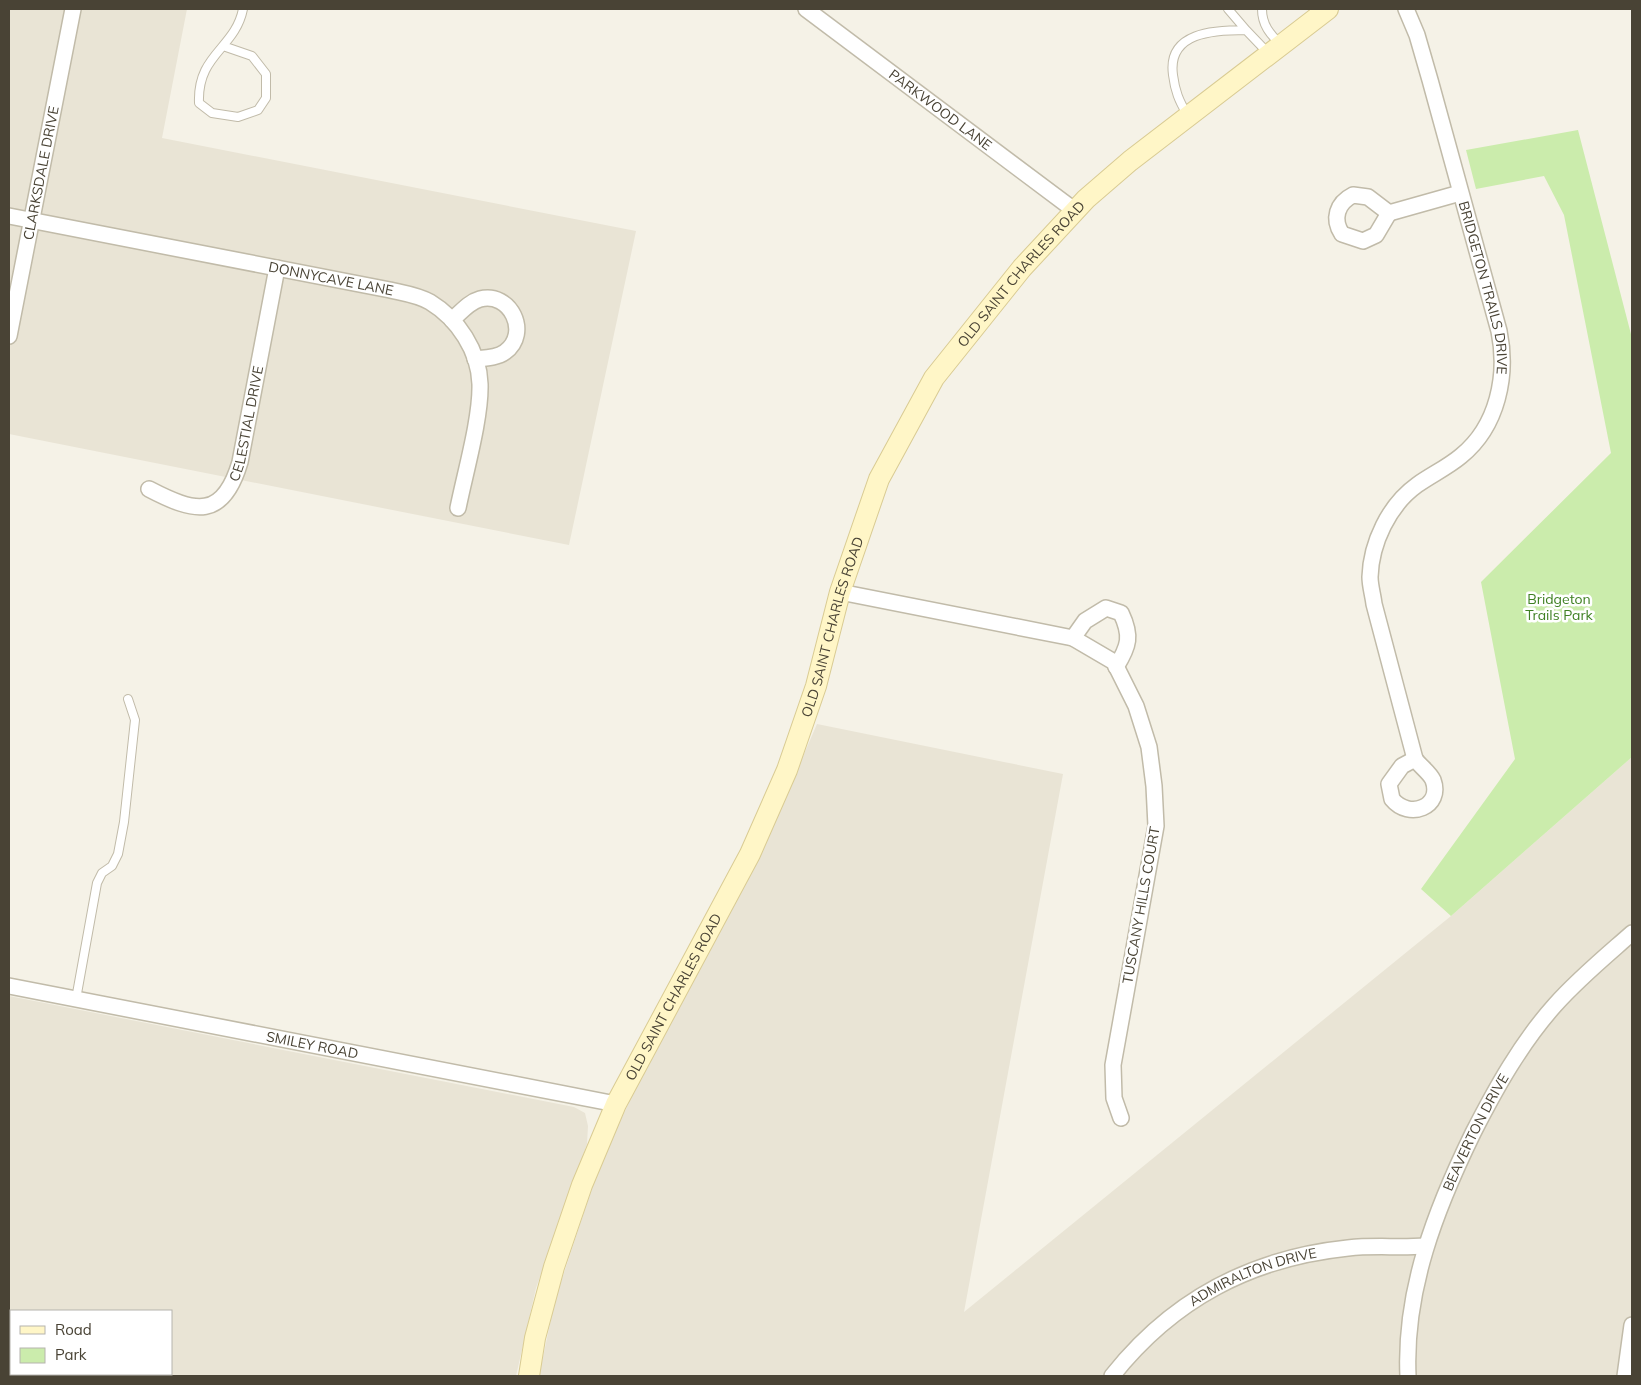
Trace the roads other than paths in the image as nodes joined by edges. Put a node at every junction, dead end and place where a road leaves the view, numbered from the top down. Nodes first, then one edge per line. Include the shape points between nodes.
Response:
1 (73, 9) edge
2 (243, 9) edge
3 (806, 9) edge
4 (1228, 9) edge
5 (1262, 9) edge
6 (1328, 9) edge
7 (1406, 9) edge
8 (1246, 30) junction
9 (223, 46) junction
10 (1275, 49) junction
11 (1188, 116) junction
12 (1460, 193) junction
13 (1074, 210) junction
14 (1389, 213) dead end
15 (9, 216) edge
16 (31, 221) junction
17 (277, 268) junction
18 (452, 320) junction
19 (9, 336) edge
20 (475, 359) junction
21 (149, 488) dead end
22 (458, 508) dead end
23 (840, 592) junction
24 (1073, 638) junction
25 (1116, 667) junction
26 (128, 699) dead end
27 (1415, 759) dead end
28 (1632, 933) edge
29 (9, 986) edge
30 (76, 999) junction
31 (616, 1104) junction
32 (1121, 1118) dead end
33 (1424, 1246) junction
34 (1632, 1325) edge
35 (529, 1376) edge
36 (1112, 1376) edge
37 (1408, 1376) edge
38 (1625, 1376) edge

1 - 16 street, CLARKSDALE DRIVE
2 - 9 lane via 241,20
3 - 13 street, PARKWOOD LANE
4 - 8 lane
5 - 10 lane via 1262,19
6 - 10 street, OLD SAINT CHARLES ROAD
7 - 12 street, BRIDGETON TRAILS DRIVE via 1428,71
8 - 10 lane
8 - 11 lane via 1193,36 1178,47 1171,64 1174,86
9 - 9 lane via 206,64 198,86 199,103 212,113 238,117 258,110 266,98 266,74 252,56
10 - 11 street, OLD SAINT CHARLES ROAD
11 - 13 street, OLD SAINT CHARLES ROAD via 1130,160
12 - 14 street
12 - 27 street, BRIDGETON TRAILS DRIVE via 1499,331 1502,384 1490,418 1462,456 1415,486 1397,504 1385,522 1374,550 1370,578
13 - 23 street, OLD SAINT CHARLES ROAD via 1022,268 934,378 879,479
15 - 16 street, DONNYCAVE LANE
16 - 17 street, DONNYCAVE LANE
16 - 19 street, CLARKSDALE DRIVE
17 - 18 street, DONNYCAVE LANE via 406,293 429,302
17 - 21 street, CELESTIAL DRIVE via 240,462 232,487 213,504 198,506 178,504
18 - 20 street, DONNYCAVE LANE via 467,339
18 - 20 street via 471,303 488,298 504,303 515,316 516,334 506,351 497,356
20 - 22 street, DONNYCAVE LANE via 480,375 478,404
23 - 24 street, TUSCANY HILLS COURT
23 - 31 street, OLD SAINT CHARLES ROAD via 816,686 783,778 750,854
24 - 25 street, TUSCANY HILLS COURT via 1094,648
24 - 25 street via 1085,621 1106,608 1122,613 1128,628 1128,644
25 - 32 street, TUSCANY HILLS COURT via 1136,706 1149,747 1156,826 1113,1065 1114,1098
26 - 30 lane via 135,720 124,822 118,854 97,883
28 - 33 street, BEAVERTON DRIVE via 1554,1006 1498,1084 1451,1178
29 - 30 street, SMILEY ROAD
30 - 31 street, SMILEY ROAD
31 - 35 street, OLD SAINT CHARLES ROAD via 582,1186 554,1267 535,1338
33 - 36 street, ADMIRALTON DRIVE via 1351,1247 1312,1252 1229,1279 1161,1323
33 - 37 street, BEAVERTON DRIVE via 1413,1304
34 - 38 street

